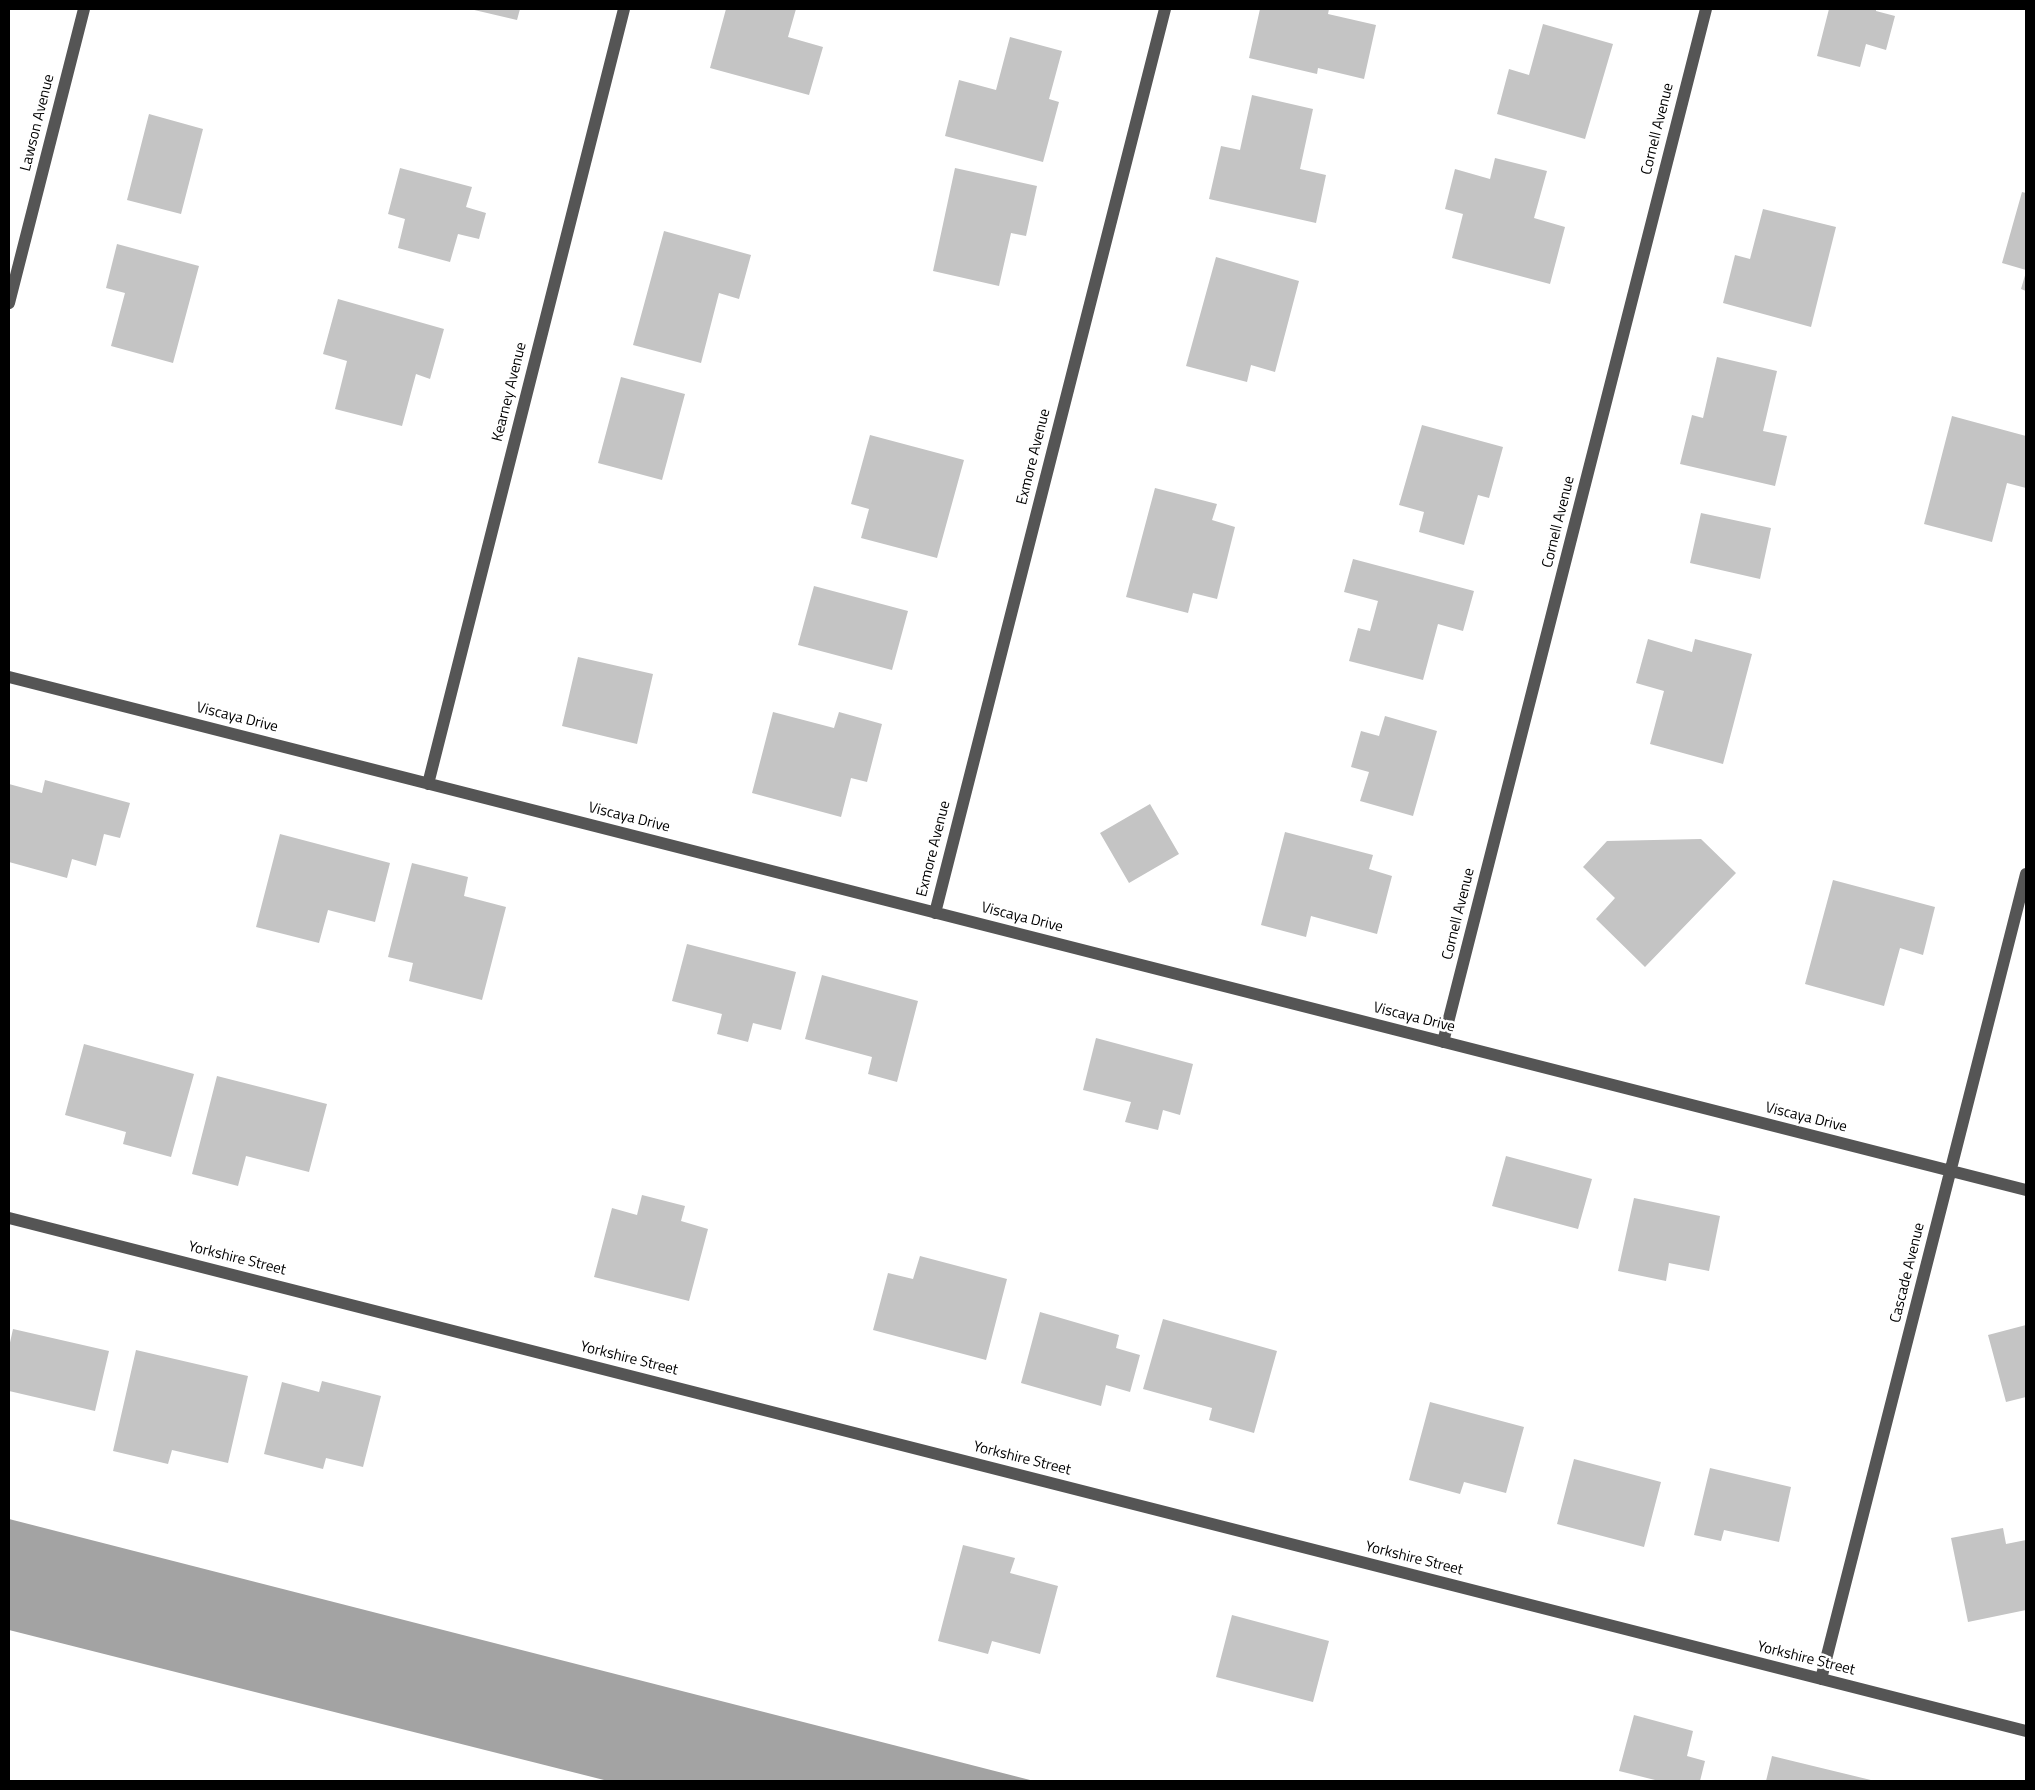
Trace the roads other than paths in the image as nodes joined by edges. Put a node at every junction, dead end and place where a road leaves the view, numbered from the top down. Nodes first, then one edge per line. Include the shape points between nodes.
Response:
1 (84, 9) edge
2 (624, 9) edge
3 (1165, 9) edge
4 (1706, 9) edge
5 (9, 303) edge
6 (9, 677) edge
7 (428, 784) junction
8 (2026, 874) edge
9 (935, 913) junction
10 (1443, 1042) junction
11 (1951, 1171) junction
12 (2026, 1190) edge
13 (9, 1218) edge
14 (1821, 1679) junction
15 (2026, 1731) edge

1 - 5 street, Lawson Avenue
2 - 7 street, Kearney Avenue
3 - 9 street, Exmore Avenue
4 - 10 street, Cornell Avenue
6 - 7 street, Viscaya Drive
7 - 9 street, Viscaya Drive
8 - 11 street, Cascade Avenue
9 - 10 street, Viscaya Drive
10 - 11 street, Viscaya Drive
11 - 12 street, Viscaya Drive
11 - 14 street, Cascade Avenue
13 - 14 street, Yorkshire Street
14 - 15 street, Yorkshire Street

